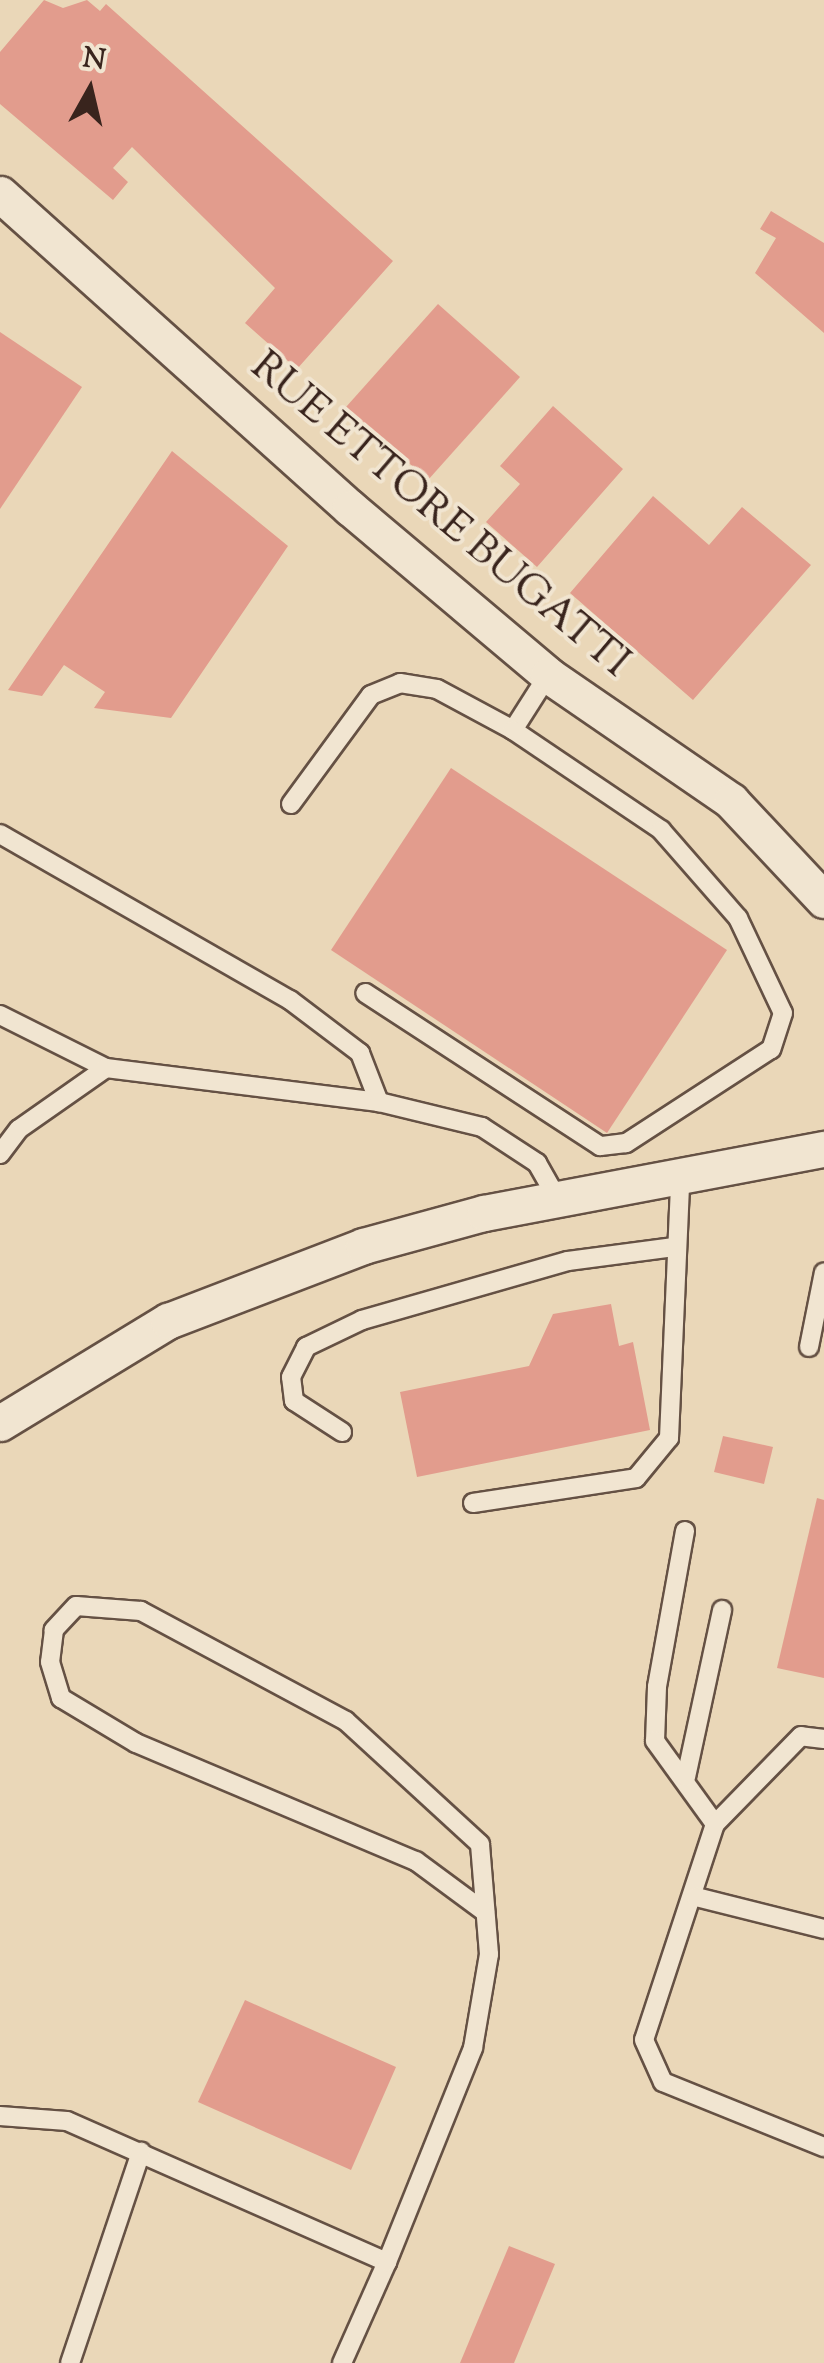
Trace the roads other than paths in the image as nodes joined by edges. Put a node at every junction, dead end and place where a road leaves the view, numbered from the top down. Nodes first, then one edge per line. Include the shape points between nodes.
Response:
1 (0, 194) edge
2 (548, 674) junction
3 (513, 730) junction
4 (292, 804) dead end
5 (0, 834) edge
6 (824, 900) edge
7 (365, 993) dead end
8 (0, 1015) edge
9 (106, 1068) junction
10 (379, 1102) junction
11 (824, 1149) edge
12 (0, 1154) edge
13 (680, 1182) junction
14 (558, 1200) junction
15 (674, 1247) junction
16 (824, 1272) edge
17 (808, 1347) dead end
18 (0, 1423) edge
19 (342, 1432) dead end
20 (474, 1503) dead end
21 (685, 1531) dead end
22 (722, 1610) dead end
23 (824, 1738) edge
24 (686, 1776) junction
25 (715, 1824) junction
26 (696, 1897) junction
27 (486, 1912) junction
28 (824, 1929) edge
29 (0, 2116) edge
30 (824, 2147) edge
31 (141, 2152) junction
32 (388, 2262) junction
33 (70, 2363) edge
34 (342, 2363) edge

1 - 2 street, RUE ETTORE BUGATTI via 350,508
2 - 3 lane
2 - 6 street, RUE ETTORE BUGATTI via 731,801
3 - 4 lane via 437,689 400,682 370,696
3 - 7 lane via 661,830 738,918 783,1013 771,1049 626,1143 600,1146
5 - 10 lane via 290,1000 360,1053
8 - 9 lane
9 - 10 lane
9 - 12 lane via 18,1129
10 - 14 lane via 482,1127 537,1163
11 - 13 street
13 - 14 street
13 - 15 lane
14 - 18 street via 363,1246 168,1321
15 - 19 lane via 568,1261 362,1320 306,1346 291,1377 294,1401
15 - 20 lane via 669,1438 636,1478
16 - 17 lane
21 - 24 lane via 657,1687 656,1741
22 - 24 lane
23 - 25 lane via 801,1736
24 - 25 lane
25 - 26 lane
26 - 28 lane
26 - 30 lane via 644,2040 663,2082
27 - 27 lane via 480,1844 346,1722 142,1611 76,1606 54,1630 50,1662 61,1698 136,1743 416,1862
27 - 32 lane via 489,1954 473,2048
29 - 31 lane via 68,2121
31 - 32 lane
31 - 33 lane
32 - 34 lane

